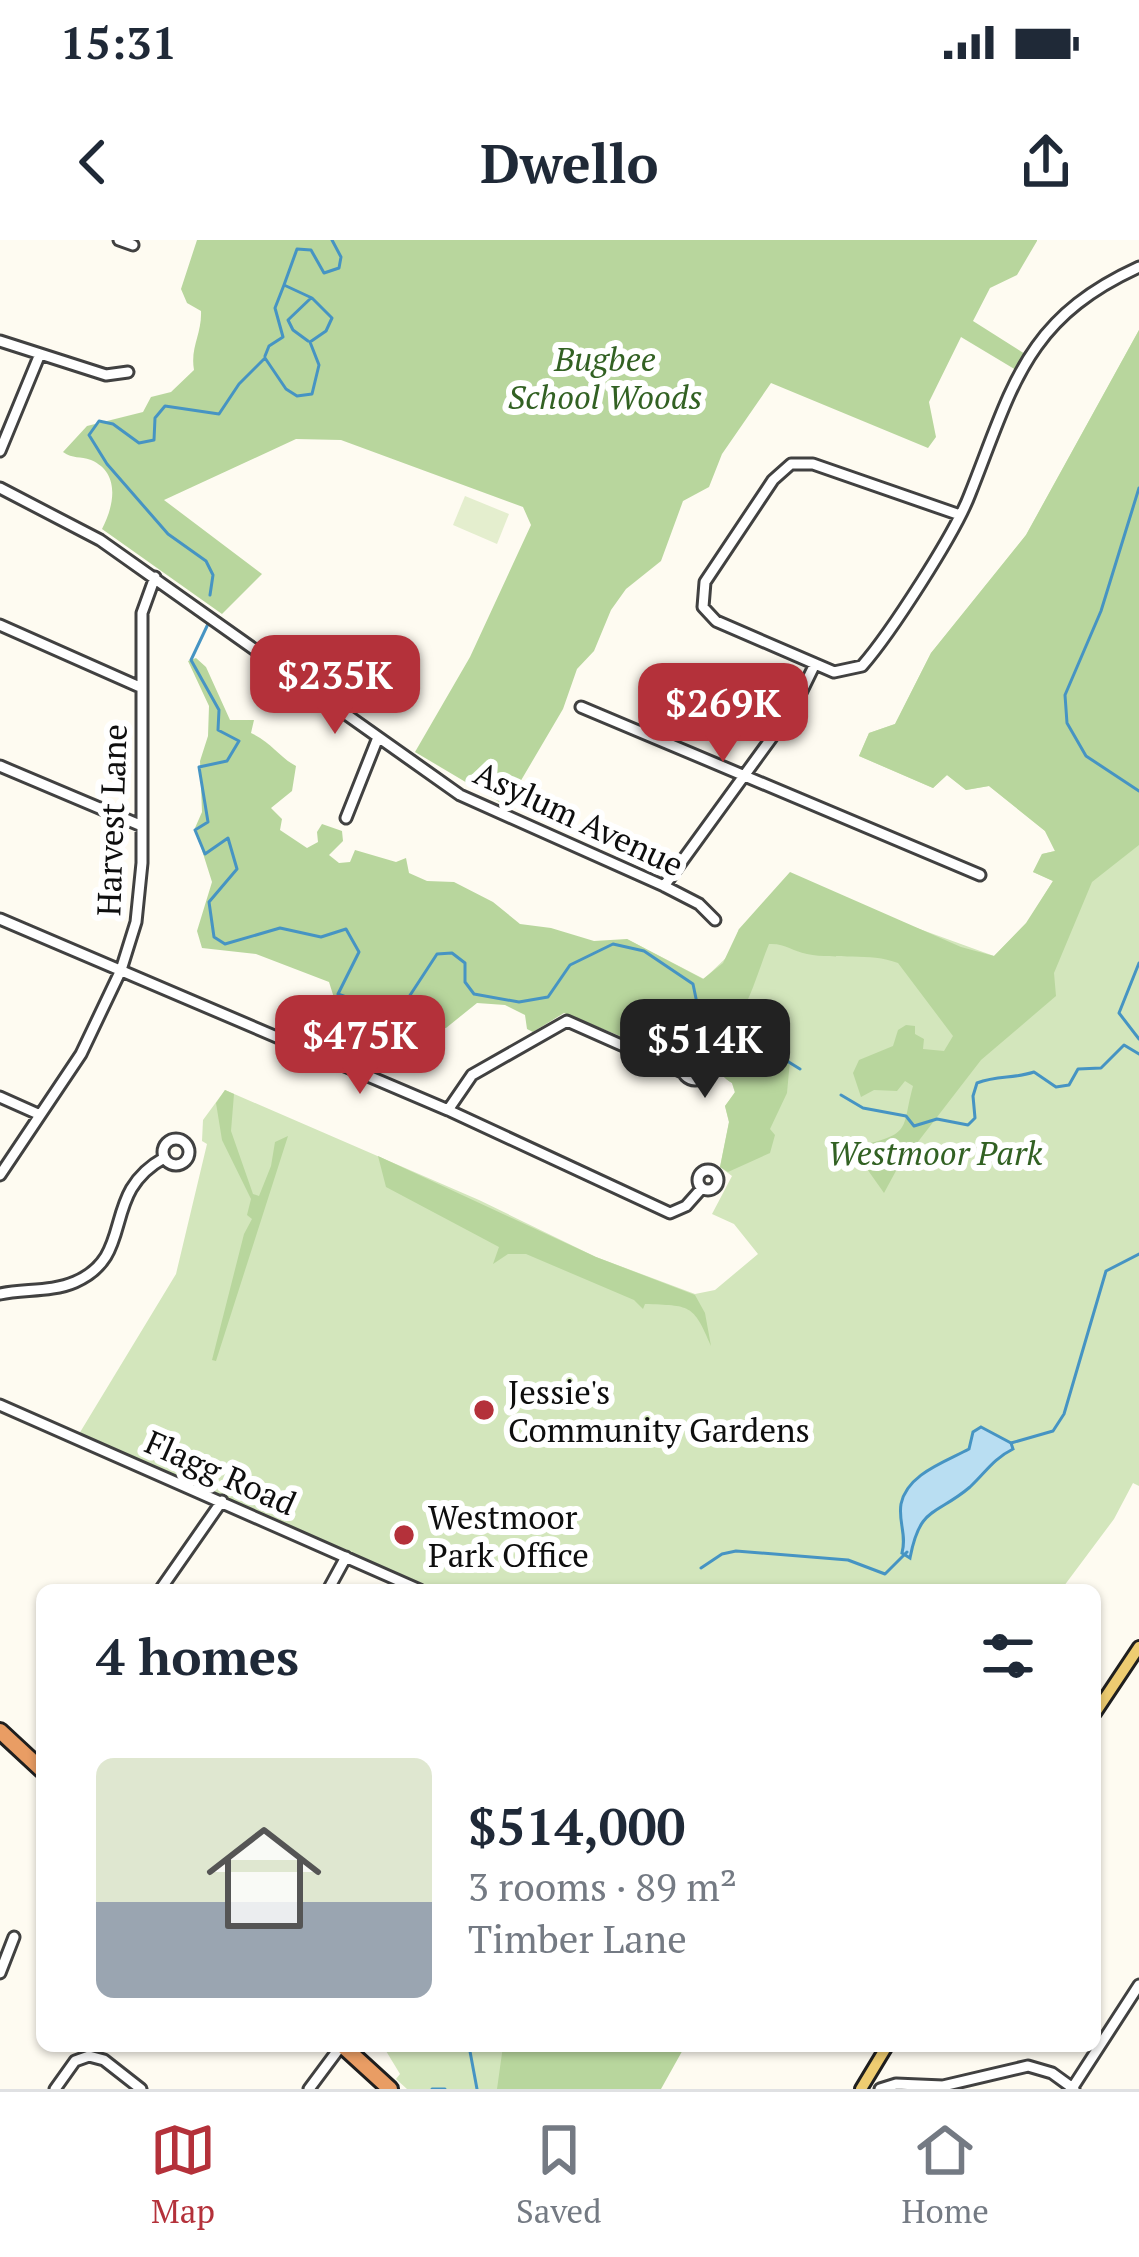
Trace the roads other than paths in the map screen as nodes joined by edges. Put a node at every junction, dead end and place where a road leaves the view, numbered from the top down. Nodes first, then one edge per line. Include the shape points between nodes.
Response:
1 (119, 240) edge
2 (133, 245) dead end
3 (1139, 267) edge
4 (0, 341) edge
5 (40, 354) junction
6 (128, 372) dead end
7 (0, 451) edge
8 (0, 488) edge
9 (960, 515) junction
10 (155, 577) junction
11 (0, 625) edge
12 (815, 664) junction
13 (142, 688) junction
14 (581, 707) dead end
15 (377, 740) junction
16 (0, 766) edge
17 (743, 775) junction
18 (346, 818) dead end
19 (142, 826) junction
20 (980, 875) dead end
21 (664, 886) junction
22 (0, 919) edge
23 (715, 920) dead end
24 (121, 970) junction
25 (682, 1072) dead end
26 (0, 1097) edge
27 (448, 1110) junction
28 (38, 1114) junction
29 (164, 1158) dead end
30 (0, 1175) edge
31 (702, 1188) dead end
32 (0, 1292) edge
33 (0, 1405) edge
34 (222, 1501) junction
35 (346, 1557) junction
36 (164, 1584) edge
37 (331, 1584) edge
38 (407, 1584) edge
39 (1139, 1647) edge
40 (1101, 1704) edge
41 (0, 1731) edge
42 (36, 1760) edge
43 (14, 1936) dead end
44 (0, 1973) edge
45 (1139, 1985) edge
46 (1101, 2044) edge
47 (337, 2052) edge
48 (349, 2052) edge
49 (883, 2052) edge
50 (1096, 2052) edge
51 (874, 2066) junction
52 (896, 2084) junction
53 (1073, 2088) edge
54 (55, 2089) edge
55 (141, 2089) edge
56 (309, 2089) edge
57 (390, 2089) edge
58 (861, 2089) edge
59 (880, 2089) edge

1 - 2 street
3 - 9 street via 1076,300 1044,334 1003,403
4 - 5 street
5 - 6 street via 106,375
5 - 7 street
8 - 10 street, Asylum Avenue via 75,524
9 - 12 street via 866,662 844,673
9 - 12 street via 808,462 778,472 701,600 716,621
10 - 13 street, Harvest Lane via 143,602
10 - 15 street, Asylum Avenue
11 - 13 street
12 - 17 street
13 - 19 street, Harvest Lane
14 - 17 street
15 - 18 street
15 - 21 street, Asylum Avenue via 484,808
16 - 19 street
17 - 20 street
17 - 21 street
19 - 24 street, Harvest Lane via 136,922
21 - 23 street, Asylum Avenue
22 - 24 street
24 - 27 street
24 - 28 street, Harvest Lane via 81,1054
25 - 27 street via 567,1021 472,1075
26 - 28 street
27 - 31 street via 670,1213
28 - 30 street, Harvest Lane
29 - 32 street via 133,1180 113,1244 90,1273 67,1285
33 - 34 street, Flagg Road
34 - 35 street, Flagg Road
34 - 36 street
35 - 37 street
35 - 38 street, Flagg Road
39 - 40 main road
41 - 42 highway
43 - 44 street
45 - 46 street
47 - 56 street
48 - 57 highway
49 - 51 main road
50 - 53 street
51 - 52 street
51 - 58 main road
52 - 53 street via 944,2086 1028,2066
52 - 59 street
54 - 55 street via 75,2061 89,2056

